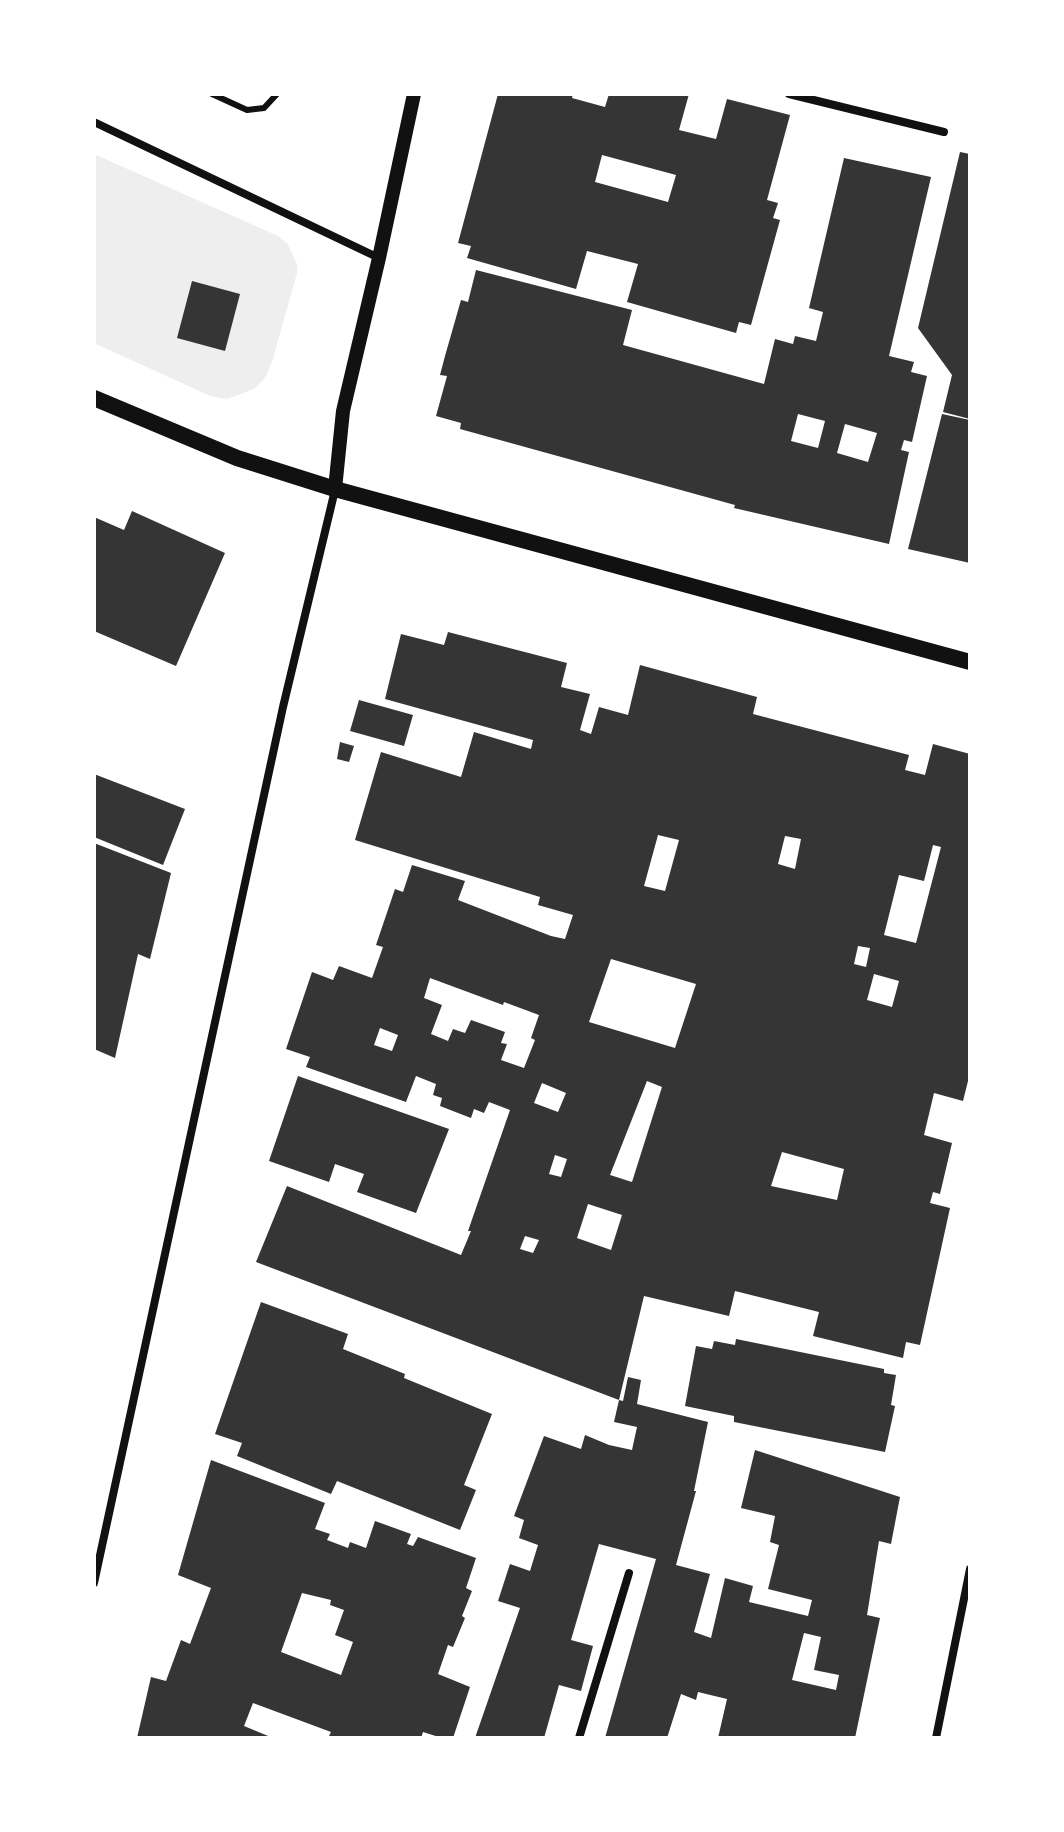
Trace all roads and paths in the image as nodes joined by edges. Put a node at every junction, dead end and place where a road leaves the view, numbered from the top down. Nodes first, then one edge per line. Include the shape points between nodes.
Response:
1 (212, 94) edge
2 (277, 94) edge
3 (414, 94) edge
4 (789, 94) edge
5 (94, 122) edge
6 (944, 132) dead end
7 (379, 258) junction
8 (94, 398) edge
9 (335, 489) junction
10 (970, 662) edge
11 (970, 1569) edge
12 (629, 1573) dead end
13 (94, 1583) edge
14 (579, 1738) edge
15 (936, 1738) edge

1 - 2 lane via 247,110 264,108
3 - 7 street
4 - 6 street
5 - 7 street
7 - 9 street via 343,411
8 - 9 main road via 237,458
9 - 10 main road
9 - 13 street
11 - 15 street
12 - 14 street

